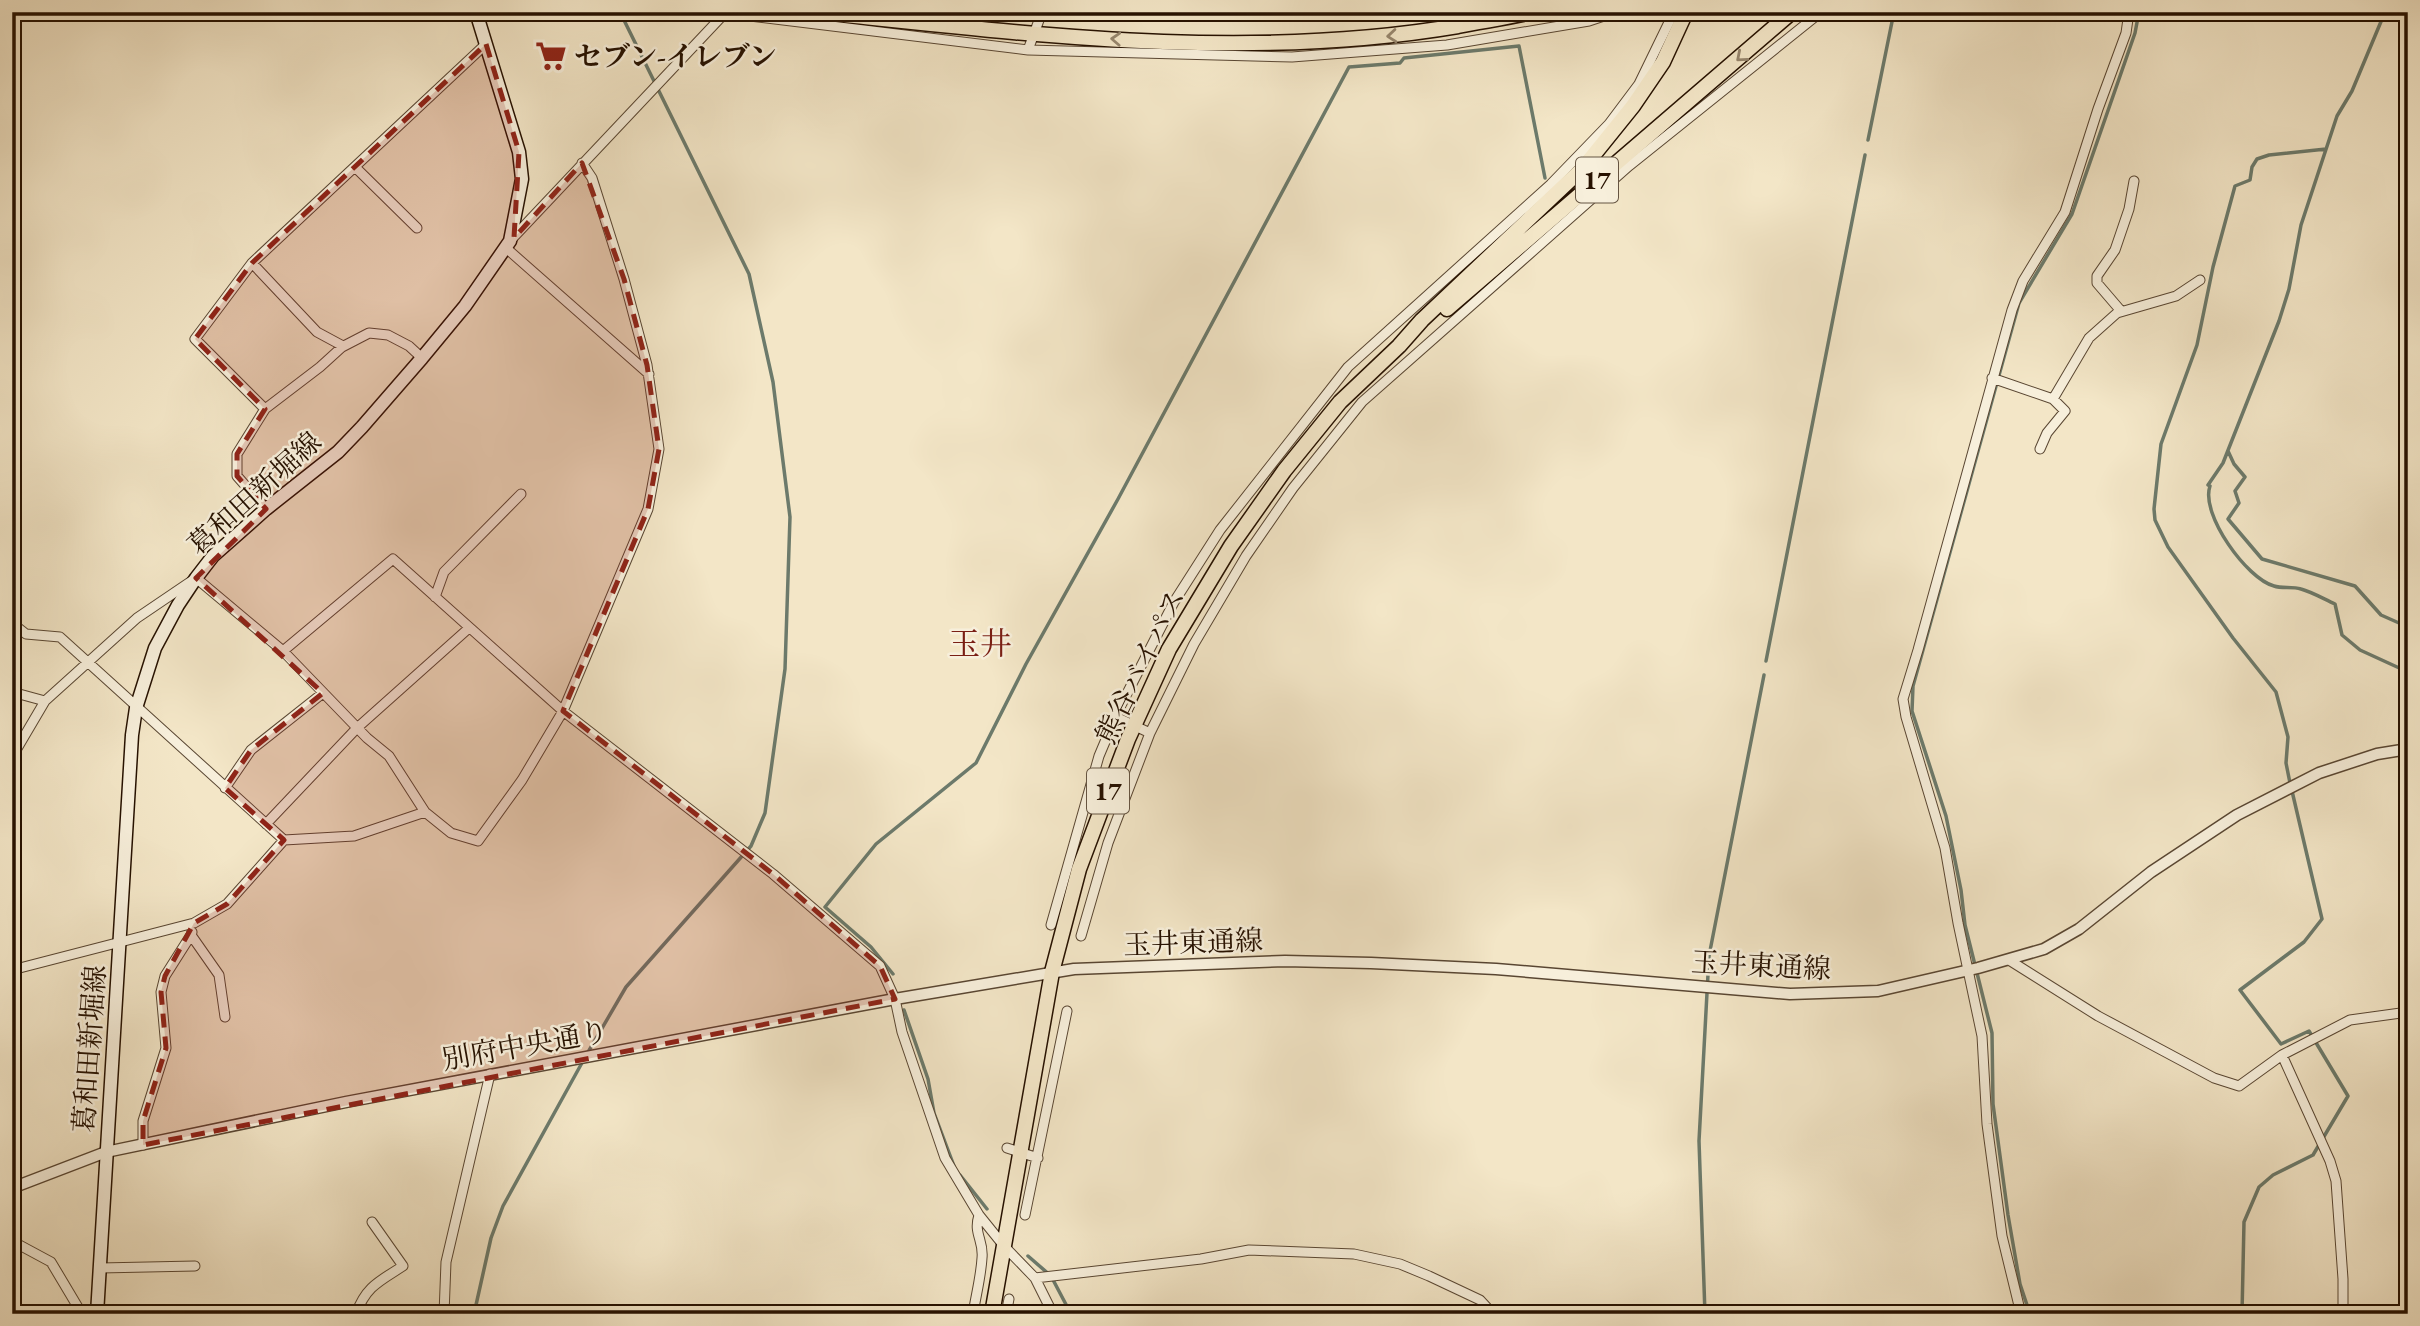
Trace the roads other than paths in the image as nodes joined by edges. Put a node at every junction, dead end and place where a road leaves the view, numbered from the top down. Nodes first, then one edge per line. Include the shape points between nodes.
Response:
1 (476, 12) edge
2 (816, 12) edge
3 (1042, 12) edge
4 (1531, 12) edge
5 (1616, 12) edge
6 (1674, 12) edge
7 (1686, 12) edge
8 (1792, 12) edge
9 (1821, 12) edge
10 (2104, 12) edge
11 (725, 13) edge
12 (2129, 15) edge
13 (1589, 17) edge
14 (1035, 35) junction
15 (486, 44) junction
16 (1028, 50) junction
17 (1611, 128) junction
18 (1626, 162) junction
19 (582, 163) junction
20 (355, 167) junction
21 (2134, 181) dead end
22 (417, 228) dead end
23 (508, 244) junction
24 (252, 263) junction
25 (2200, 281) dead end
26 (2121, 311) junction
27 (344, 346) junction
28 (1399, 346) junction
29 (422, 358) junction
30 (649, 374) junction
31 (1993, 379) junction
32 (2053, 398) junction
33 (265, 409) junction
34 (2040, 449) dead end
35 (522, 494) dead end
36 (267, 509) junction
37 (1220, 530) junction
38 (1233, 544) junction
39 (1246, 556) junction
40 (196, 578) junction
41 (435, 597) junction
42 (12, 623) edge
43 (469, 628) junction
44 (283, 651) junction
45 (86, 663) junction
46 (12, 692) edge
47 (323, 693) junction
48 (44, 701) junction
49 (136, 708) junction
50 (563, 711) junction
51 (1116, 717) junction
52 (1134, 726) junction
53 (357, 728) junction
54 (1150, 733) junction
55 (2408, 749) edge
56 (12, 757) edge
57 (225, 788) junction
58 (425, 812) junction
59 (266, 824) junction
60 (284, 840) junction
61 (194, 923) junction
62 (1051, 925) dead end
63 (191, 935) junction
64 (1081, 936) dead end
65 (121, 941) junction
66 (2009, 960) junction
67 (12, 970) edge
68 (1972, 970) junction
69 (1052, 972) junction
70 (895, 999) junction
71 (1067, 1011) dead end
72 (2408, 1013) edge
73 (225, 1017) dead end
74 (2282, 1055) junction
75 (490, 1074) junction
76 (143, 1144) junction
77 (1014, 1150) junction
78 (106, 1152) junction
79 (1038, 1158) junction
80 (12, 1188) edge
81 (979, 1215) junction
82 (1025, 1215) dead end
83 (372, 1222) dead end
84 (12, 1241) edge
85 (1004, 1246) junction
86 (195, 1266) dead end
87 (100, 1268) junction
88 (1035, 1278) junction
89 (1009, 1299) dead end
90 (82, 1314) edge
91 (97, 1314) edge
92 (356, 1314) edge
93 (444, 1314) edge
94 (973, 1314) edge
95 (992, 1314) edge
96 (1006, 1314) edge
97 (1053, 1314) edge
98 (1493, 1314) edge
99 (2021, 1314) edge
100 (2343, 1314) edge

1 - 15 main road, 葛和田新堀線
2 - 14 highway
3 - 14 street
4 -> 14 highway via 1407,34 1302,43 1205,44
5 - 13 street
6 - 17 street via 1639,84
7 - 17 highway, 17 via 1663,62 1633,106
8 -> 18 highway, 17
9 - 18 street
10 - 12 street
11 - 16 street
11 - 19 street
12 - 31 street via 2065,212 2022,281
13 - 16 street via 1447,45 1292,57
14 - 16 street
15 - 20 street
15 - 23 main road, 葛和田新堀線 via 519,152 522,179
17 - 28 highway, 17 via 1583,168
17 - 37 street via 1348,367
18 - 28 highway, 17
18 - 39 street via 1362,402
19 - 23 street
19 - 30 street via 592,178 612,237
20 - 22 street
20 - 24 street
21 - 26 street via 2115,250 2097,276 2097,283
23 - 29 main road, 葛和田新堀線
23 - 30 street
24 - 27 street via 317,332
24 - 33 street via 195,339
25 - 26 street via 2176,296
26 - 32 street via 2089,338
27 - 29 street via 369,333 388,335
27 - 33 street
28 - 38 highway, 熊谷バイパス / 17 via 1340,402
29 - 36 main road, 葛和田新堀線 via 338,452
30 - 50 street via 659,449 648,509
31 - 32 street
31 - 68 street via 1903,699 1945,848
32 - 34 street via 2065,411
33 - 36 street via 237,454 237,476
35 - 41 street via 444,572
36 - 40 main road, 葛和田新堀線 via 213,556
37 - 38 street
37 - 51 street via 1174,602
38 - 39 street
38 - 52 highway, 熊谷バイパス / 17 via 1170,649
39 - 54 street
40 - 44 street
40 - 45 street via 137,618
40 - 49 main road, 葛和田新堀線 via 155,648
41 - 43 street
41 - 44 street via 393,559
42 - 45 street via 26,634 60,638
43 - 50 street
43 - 53 street
44 - 47 street
45 - 48 street
45 - 49 street
46 - 48 street
47 - 53 street
47 - 57 street via 251,750
48 - 56 street
49 - 57 street
49 - 65 main road, 葛和田新堀線
50 - 58 street via 478,841 451,833
50 - 70 street via 755,860 880,966
51 - 52 street
51 - 62 street via 1100,756
52 - 54 street
52 - 69 highway, 熊谷バイパス / 17 via 1079,869
53 - 58 street via 389,756
53 - 59 street
54 - 64 street via 1108,843
55 - 66 street, 玉井東通線 via 2319,773 2236,815 2151,872 2079,929 2043,949
57 - 59 street
58 - 60 street via 354,836
59 - 60 street
60 - 61 street via 227,904
61 - 63 street
61 - 65 street
63 - 73 street via 219,975
63 - 76 street via 165,976 161,992 166,1048 143,1121
65 - 67 street
65 - 78 main road, 葛和田新堀線
66 - 68 street, 玉井東通線
66 - 74 street via 2098,1016 2214,1078 2239,1086
68 - 69 street, 玉井東通線 via 1878,991 1790,993 1371,963 1284,961
68 - 99 street via 2002,1236
69 - 70 street, 別府中央通り
69 - 77 highway, 熊谷バイパス / 17
70 - 75 street, 別府中央通り
70 - 81 street via 934,1131
71 - 79 street
72 - 74 street via 2350,1020
74 - 100 street via 2336,1181
75 - 76 street, 別府中央通り
75 - 93 street via 446,1262
76 - 78 street, 別府中央通り
77 - 79 street
77 - 85 highway, 熊谷バイパス / 17
78 - 80 street, 別府中央通り
78 - 87 main road, 葛和田新堀線
79 - 82 street
81 - 85 street
81 - 94 street via 975,1226 982,1258
83 - 92 street via 403,1266 370,1287
84 - 90 street via 51,1262
85 - 88 street
85 - 95 highway, 熊谷バイパス / 17
86 - 87 street
87 - 91 main road, 葛和田新堀線
88 - 97 street
88 - 98 street via 1248,1250 1354,1254 1430,1276 1480,1300
89 - 96 street

